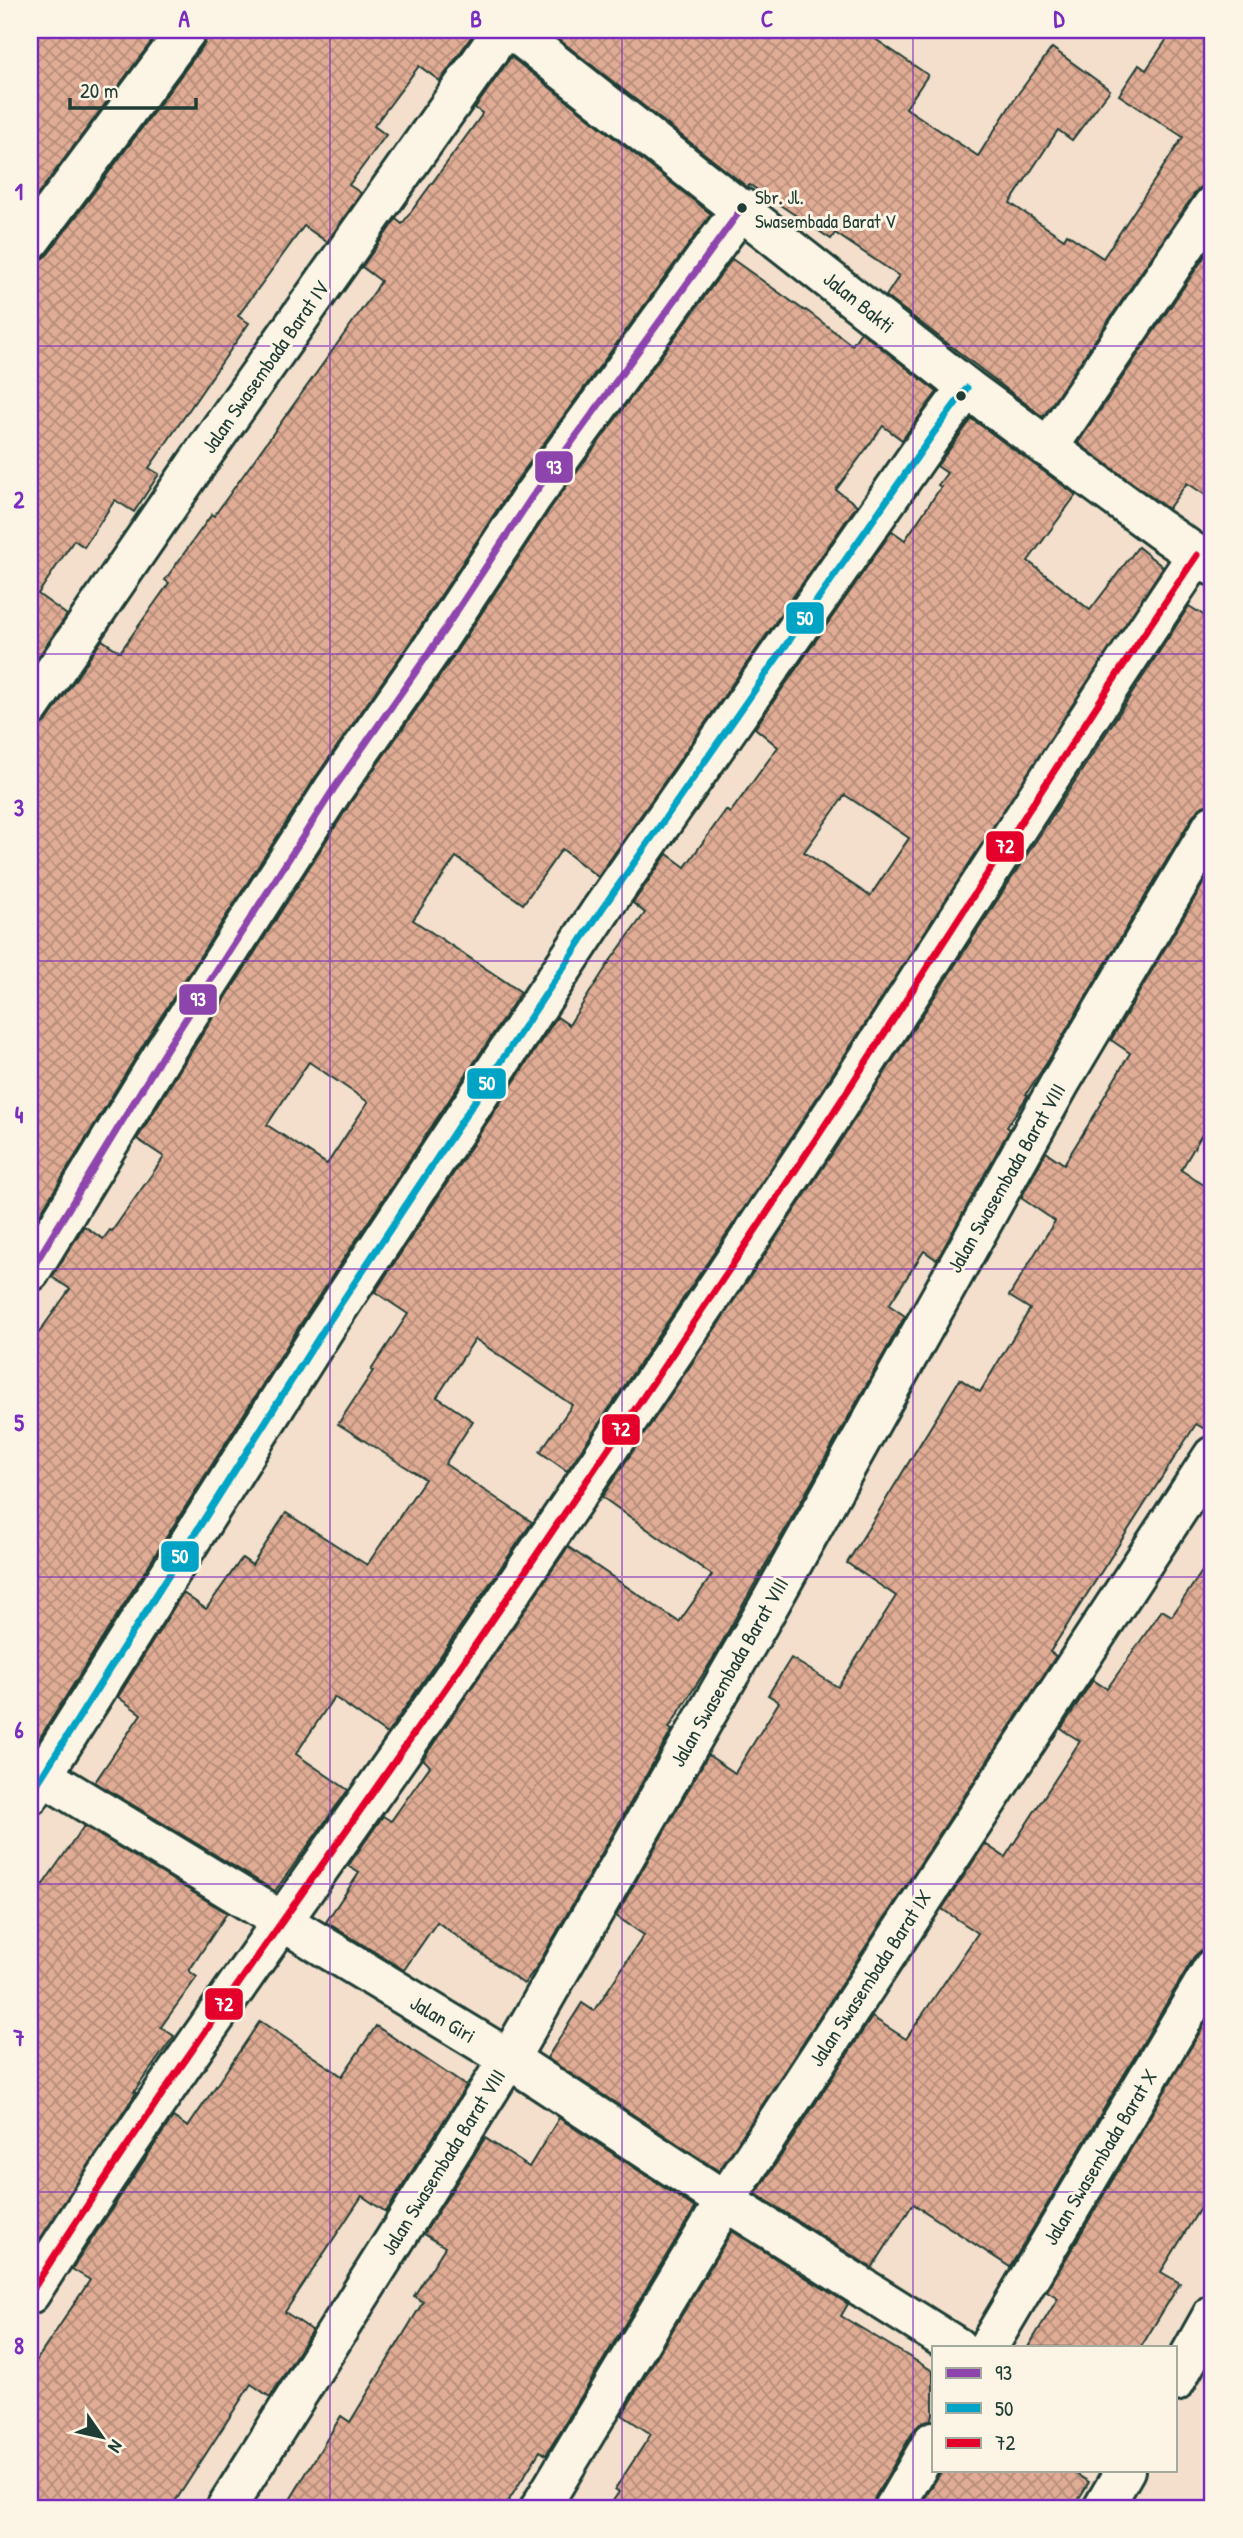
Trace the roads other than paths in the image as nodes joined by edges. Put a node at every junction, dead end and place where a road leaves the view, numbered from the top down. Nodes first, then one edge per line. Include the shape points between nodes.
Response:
1 (187, 30) edge
2 (503, 30) edge
3 (512, 30) edge
4 (1213, 205) edge
5 (742, 208) junction
6 (30, 241) edge
7 (967, 388) junction
8 (1048, 448) junction
9 (1208, 559) edge
10 (30, 707) edge
11 (1213, 825) edge
12 (30, 1272) edge
13 (1213, 1456) edge
14 (34, 1780) edge
15 (283, 1921) junction
16 (1213, 1968) edge
17 (509, 2059) junction
18 (724, 2201) junction
19 (30, 2294) edge
20 (1213, 2314) edge
21 (955, 2346) edge
22 (989, 2346) edge
23 (1176, 2380) edge
24 (932, 2443) edge
25 (1124, 2472) edge
26 (226, 2508) edge
27 (540, 2508) edge
28 (894, 2508) edge
29 (1103, 2508) edge

1 - 6 street
2 - 10 street, Jalan Swasembada Barat IV
3 - 5 street, Jalan Bakti
4 - 8 street
5 - 7 street, Jalan Bakti
5 - 12 street via 532,497 333,790
7 - 8 street, Jalan Bakti
7 - 14 street via 602,909
8 - 9 street, Jalan Bakti
9 - 15 street via 421,1725
11 - 17 street, Jalan Swasembada Barat VIII via 1060,1083
13 - 18 street, Jalan Swasembada Barat IX
14 - 15 street, Jalan Giri
15 - 17 street, Jalan Giri
15 - 19 street
16 - 22 street, Jalan Swasembada Barat X
17 - 18 street, Jalan Giri
17 - 26 street, Jalan Swasembada Barat VIII
18 - 21 street, Jalan Giri
18 - 27 street, Jalan Swasembada Barat IX
20 - 23 street
24 - 28 street
25 - 29 street

